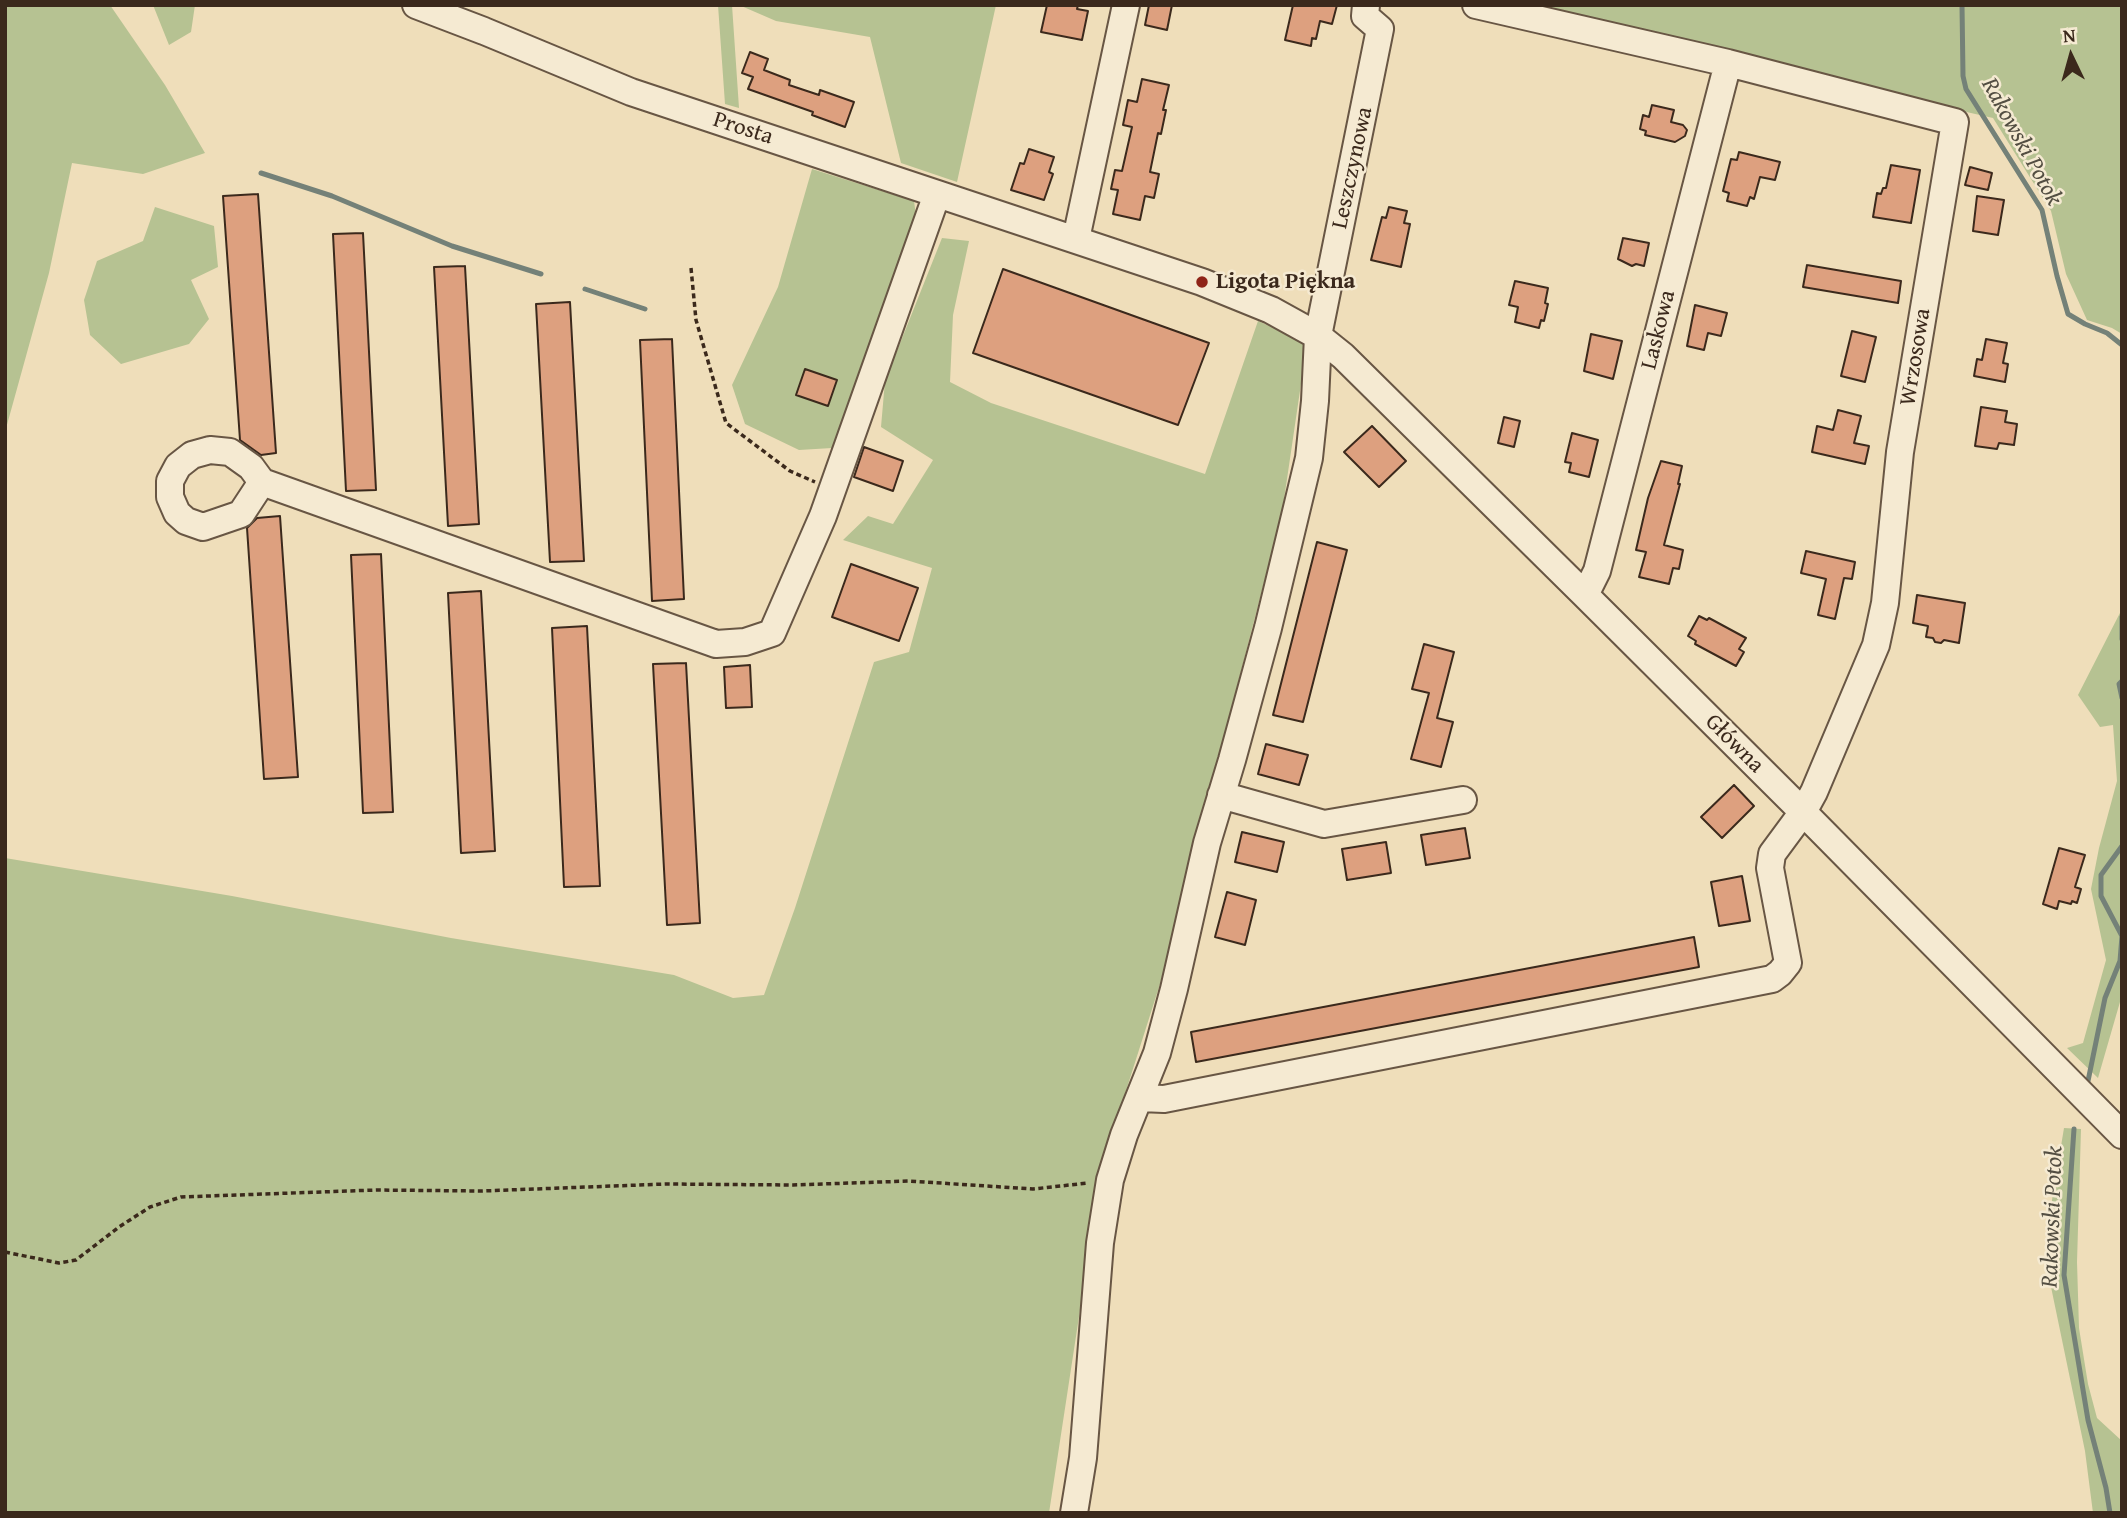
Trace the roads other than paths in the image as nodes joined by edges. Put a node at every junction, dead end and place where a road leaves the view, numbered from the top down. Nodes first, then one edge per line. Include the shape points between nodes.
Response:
1 (416, 5) edge
2 (1126, 5) edge
3 (1366, 5) edge
4 (1476, 5) edge
5 (1385, 17) edge
6 (1728, 63) junction
7 (937, 194) junction
8 (1076, 239) junction
9 (1318, 336) junction
10 (1343, 356) joint
11 (261, 482) dead end
12 (1585, 595) junction
13 (1221, 795) junction
14 (1463, 800) dead end
15 (1803, 812) junction
16 (1140, 1098) junction
17 (2118, 1121) edge
18 (1074, 1513) edge

1 - 7 street, Prosta via 631,92
2 - 8 street
3 - 5 street, Leszczynowa via 1366,16
4 - 6 street
5 - 9 street, Leszczynowa
6 - 12 street, Laskowa via 1597,571
6 - 15 street, Wrzosowa via 1955,122 1900,452 1885,603 1876,645
7 - 8 street, Prosta
7 - 11 street via 823,516 772,633 716,644
8 - 9 street, Prosta via 1260,305
9 - 10 street, Prosta
9 - 13 street, Leszczynowa via 1309,458
10 - 12 street, Główna
12 - 15 street, Główna
13 - 14 street via 1324,824
13 - 16 street, Leszczynowa via 1157,1053
15 - 16 street via 1772,854 1770,868 1788,963 1772,979 1164,1098
15 - 17 street, Główna
16 - 18 street, Leszczynowa via 1110,1180

